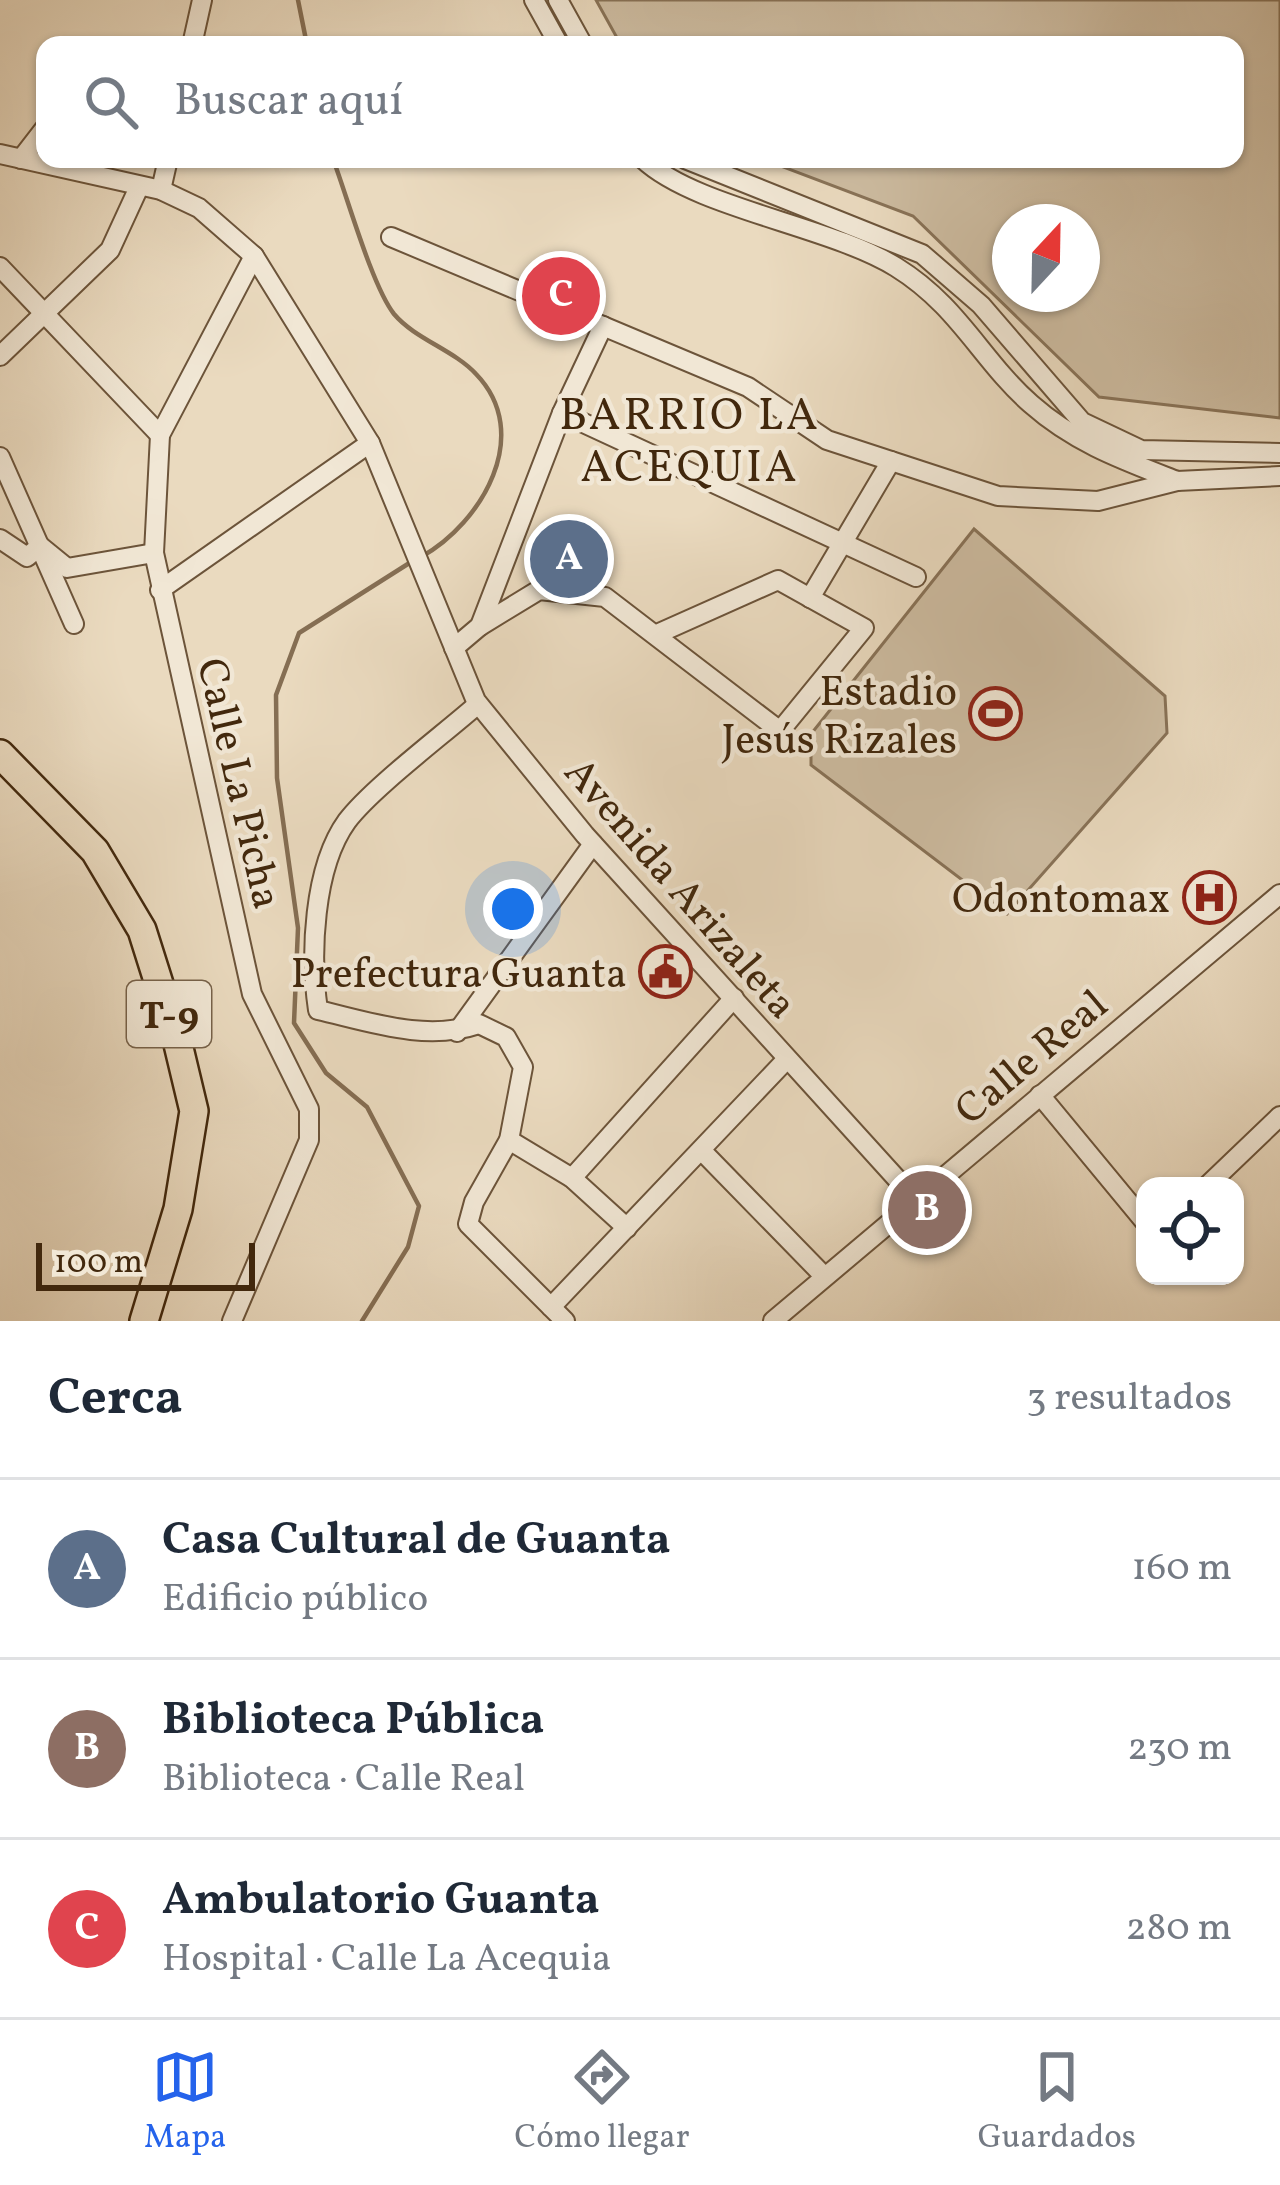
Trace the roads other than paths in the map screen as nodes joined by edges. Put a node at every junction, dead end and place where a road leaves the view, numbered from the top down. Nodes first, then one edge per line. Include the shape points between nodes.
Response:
1 (202, 0) edge
2 (534, 0) edge
3 (558, 0) edge
4 (194, 36) edge
5 (554, 36) edge
6 (578, 36) edge
7 (36, 139) edge
8 (0, 154) edge
9 (20, 159) junction
10 (36, 163) edge
11 (58, 168) edge
12 (166, 168) edge
13 (660, 168) edge
14 (707, 168) edge
15 (139, 187) junction
16 (161, 190) junction
17 (391, 238) dead end
18 (254, 256) junction
19 (0, 267) edge
20 (46, 316) junction
21 (603, 326) junction
22 (0, 356) edge
23 (562, 413) junction
24 (160, 435) junction
25 (370, 443) junction
26 (1280, 452) edge
27 (0, 458) edge
28 (891, 460) junction
29 (1280, 476) edge
30 (1177, 481) junction
31 (0, 539) edge
32 (842, 543) junction
33 (40, 546) junction
34 (154, 553) junction
35 (916, 577) dead end
36 (160, 590) junction
37 (810, 598) junction
38 (74, 624) dead end
39 (480, 626) junction
40 (658, 634) junction
41 (454, 648) junction
42 (478, 704) junction
43 (0, 754) edge
44 (593, 844) junction
45 (1280, 894) edge
46 (734, 998) junction
47 (457, 1031) junction
48 (786, 1060) junction
49 (1040, 1095) junction
50 (1280, 1116) edge
51 (508, 1140) junction
52 (703, 1152) junction
53 (1216, 1177) edge
54 (572, 1178) junction
55 (916, 1200) junction
56 (1136, 1211) edge
57 (627, 1228) junction
58 (824, 1276) junction
59 (558, 1314) edge
60 (144, 1321) edge
61 (232, 1321) edge
62 (773, 1321) edge

1 - 4 street
2 - 5 street
3 - 6 street
7 - 9 street
8 - 9 street
9 - 10 street
11 - 15 street
12 - 16 street
13 - 30 street via 894,266 954,310 1028,401 1080,443
14 - 26 street via 922,254 981,305 1082,422 1141,450
15 - 16 street
15 - 20 street via 110,250
16 - 18 street via 199,208
17 - 21 street
18 - 24 street, Calle La Picha
18 - 25 street
19 - 20 street
20 - 22 street
20 - 24 street
21 - 23 street
21 - 28 street via 748,387 827,440
23 - 32 street
23 - 39 street
24 - 34 street, Calle La Picha
25 - 36 street
25 - 41 street, Avenida Arizaleta
27 - 33 street
28 - 30 street via 998,496 1098,501
28 - 32 street
29 - 30 street
31 - 33 street via 27,557
32 - 35 street
32 - 37 street
33 - 34 street via 67,568
33 - 38 street
34 - 36 street, Calle La Picha
36 - 61 street, Calle La Picha via 252,994 309,1109 309,1140
37 - 40 street via 778,580
37 - 40 street via 864,628 780,731
39 - 40 street via 539,590 605,597
39 - 41 street
41 - 42 street, Avenida Arizaleta
42 - 44 street, Avenida Arizaleta
42 - 47 street via 347,822 327,868 312,969 318,1010 401,1029
43 - 60 highway, T-9 via 95,850 142,930 178,1044 194,1112 178,1209
44 - 46 street, Avenida Arizaleta
44 - 47 street
45 - 49 street, Calle Real
46 - 48 street, Avenida Arizaleta
46 - 54 street
47 - 51 street via 479,1024 506,1037 523,1067
48 - 52 street
48 - 55 street, Avenida Arizaleta
49 - 55 street, Calle Real
49 - 56 street
50 - 53 street
51 - 54 street
51 - 59 street via 468,1224
52 - 57 street
52 - 58 street
54 - 57 street
55 - 58 street, Calle Real
57 - 59 street
58 - 62 street, Calle Real

